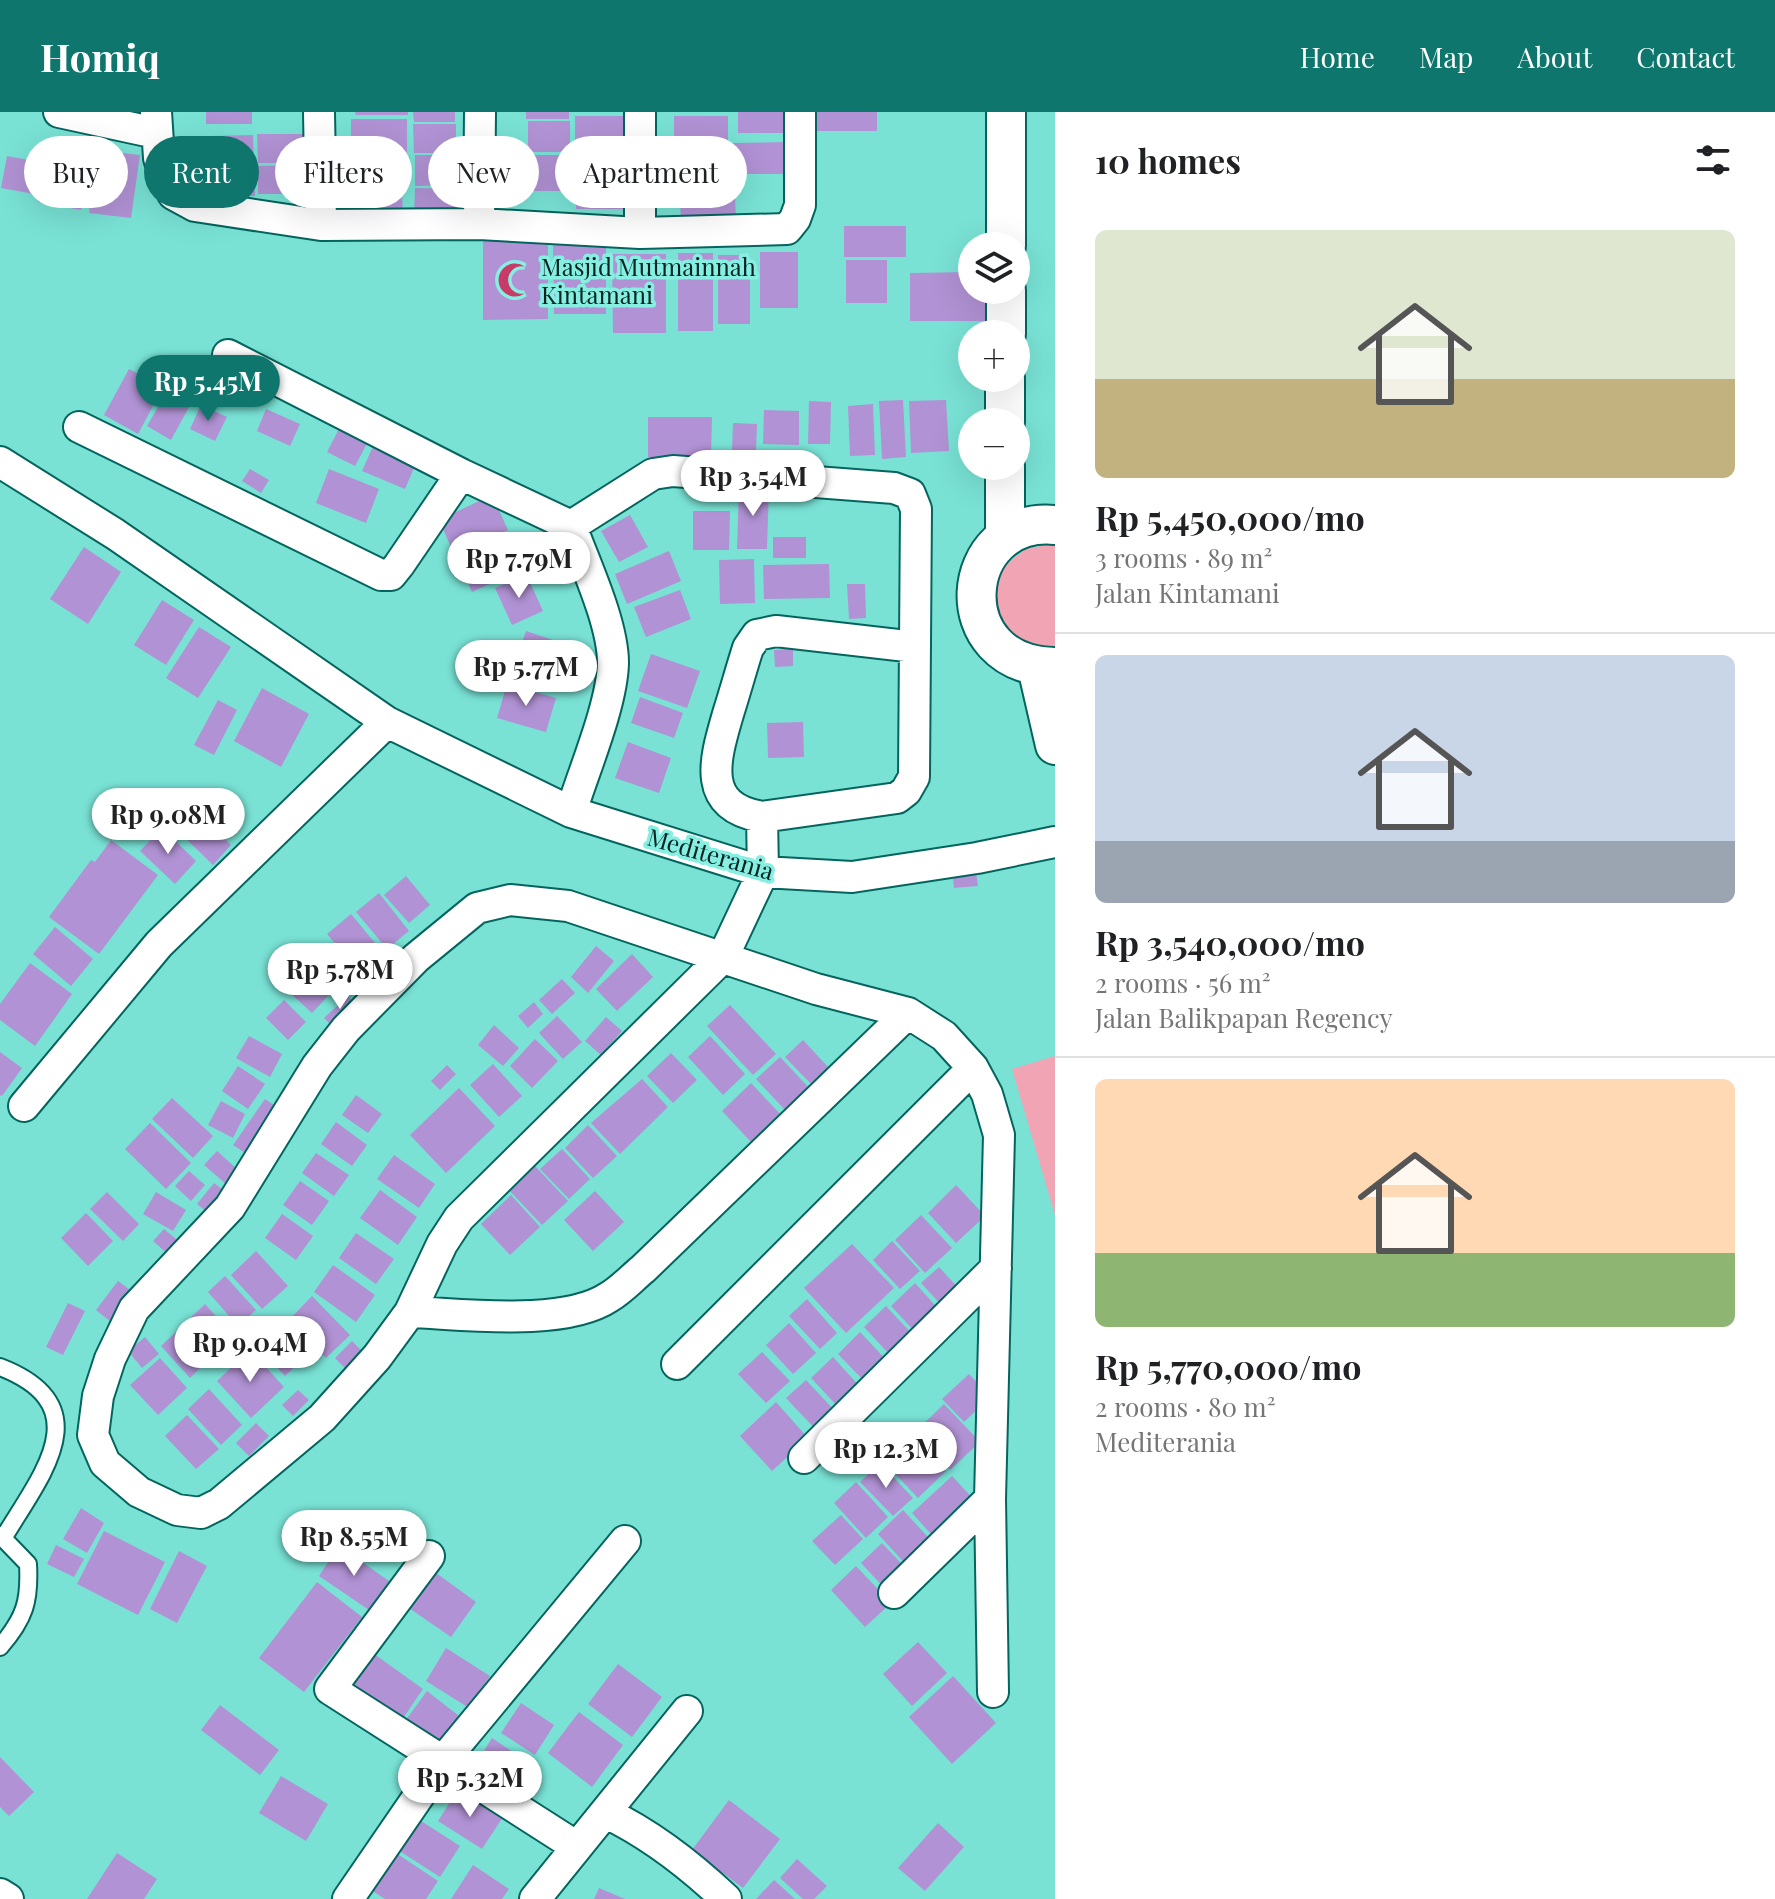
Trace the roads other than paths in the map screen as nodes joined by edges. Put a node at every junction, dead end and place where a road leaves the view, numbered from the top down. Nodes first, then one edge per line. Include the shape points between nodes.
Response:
1 (59, 112) edge
2 (319, 112) edge
3 (480, 112) edge
4 (640, 112) edge
5 (800, 112) edge
6 (1006, 112) edge
7 (156, 122) edge
8 (479, 224) junction
9 (321, 225) junction
10 (1006, 232) edge
11 (640, 233) junction
12 (228, 355) dead end
13 (79, 427) dead end
14 (0, 462) edge
15 (461, 474) junction
16 (1005, 480) edge
17 (1055, 525) edge
18 (571, 526) junction
19 (1005, 537) junction
20 (915, 647) junction
21 (1046, 667) edge
22 (387, 722) junction
23 (1055, 745) edge
24 (571, 812) junction
25 (762, 817) junction
26 (1055, 842) edge
27 (763, 872) junction
28 (723, 957) junction
29 (908, 1013) junction
30 (973, 1068) junction
31 (24, 1106) dead end
32 (996, 1268) junction
33 (410, 1312) junction
34 (677, 1364) dead end
35 (0, 1367) edge
36 (804, 1458) dead end
37 (990, 1499) junction
38 (2, 1536) edge
39 (625, 1541) dead end
40 (429, 1556) dead end
41 (894, 1593) dead end
42 (0, 1647) edge
43 (993, 1692) dead end
44 (687, 1711) dead end
45 (442, 1762) junction
46 (606, 1813) junction
47 (577, 1847) junction
48 (0, 1894) edge
49 (8, 1899) edge
50 (348, 1899) edge
51 (535, 1899) edge
52 (726, 1899) edge

1 - 7 street
2 - 9 street
3 - 8 street
4 - 11 street
5 - 11 street via 800,205 787,229
6 - 10 street
7 - 9 street via 159,158 173,194 195,206
8 - 9 street
8 - 11 street
12 - 15 street
13 - 15 street via 381,575 391,575 399,565
14 - 22 street, Mediterania via 115,534
15 - 18 street
16 - 19 street
17 - 19 street via 1022,528
18 - 20 street via 653,474 673,471 894,488 910,494 916,509
18 - 24 street via 610,636 613,661 610,689
19 - 21 street via 982,567 978,613 989,638 1003,652
20 - 25 street via 914,777 906,791 897,798
20 - 25 street via 776,631 757,635 748,648 715,760 717,782 728,801 742,813
21 - 23 street
22 - 24 street, Mediterania
22 - 31 street via 159,944
24 - 27 street, Mediterania
25 - 27 street
26 - 27 street, Mediterania via 852,877
27 - 28 street
28 - 29 street
28 - 33 street via 459,1218
28 - 33 street via 568,906 510,900 477,908 428,948 346,1029 317,1066 230,1207 134,1309 98,1396 93,1435 105,1463 139,1492 177,1510 201,1513 219,1504 322,1418
29 - 30 street via 944,1036
29 - 33 street via 608,1298 542,1316
30 - 32 street via 999,1135
30 - 34 street
32 - 36 street
32 - 37 street
35 - 38 lane via 38,1388 54,1410 57,1430 50,1459
37 - 41 street
37 - 43 street
38 - 42 lane via 28,1564 29,1595 15,1630
39 - 45 street
40 - 45 street via 330,1689
44 - 46 street
45 - 47 street
45 - 50 street
46 - 47 street
46 - 52 street via 688,1866
47 - 51 street
48 - 49 street

